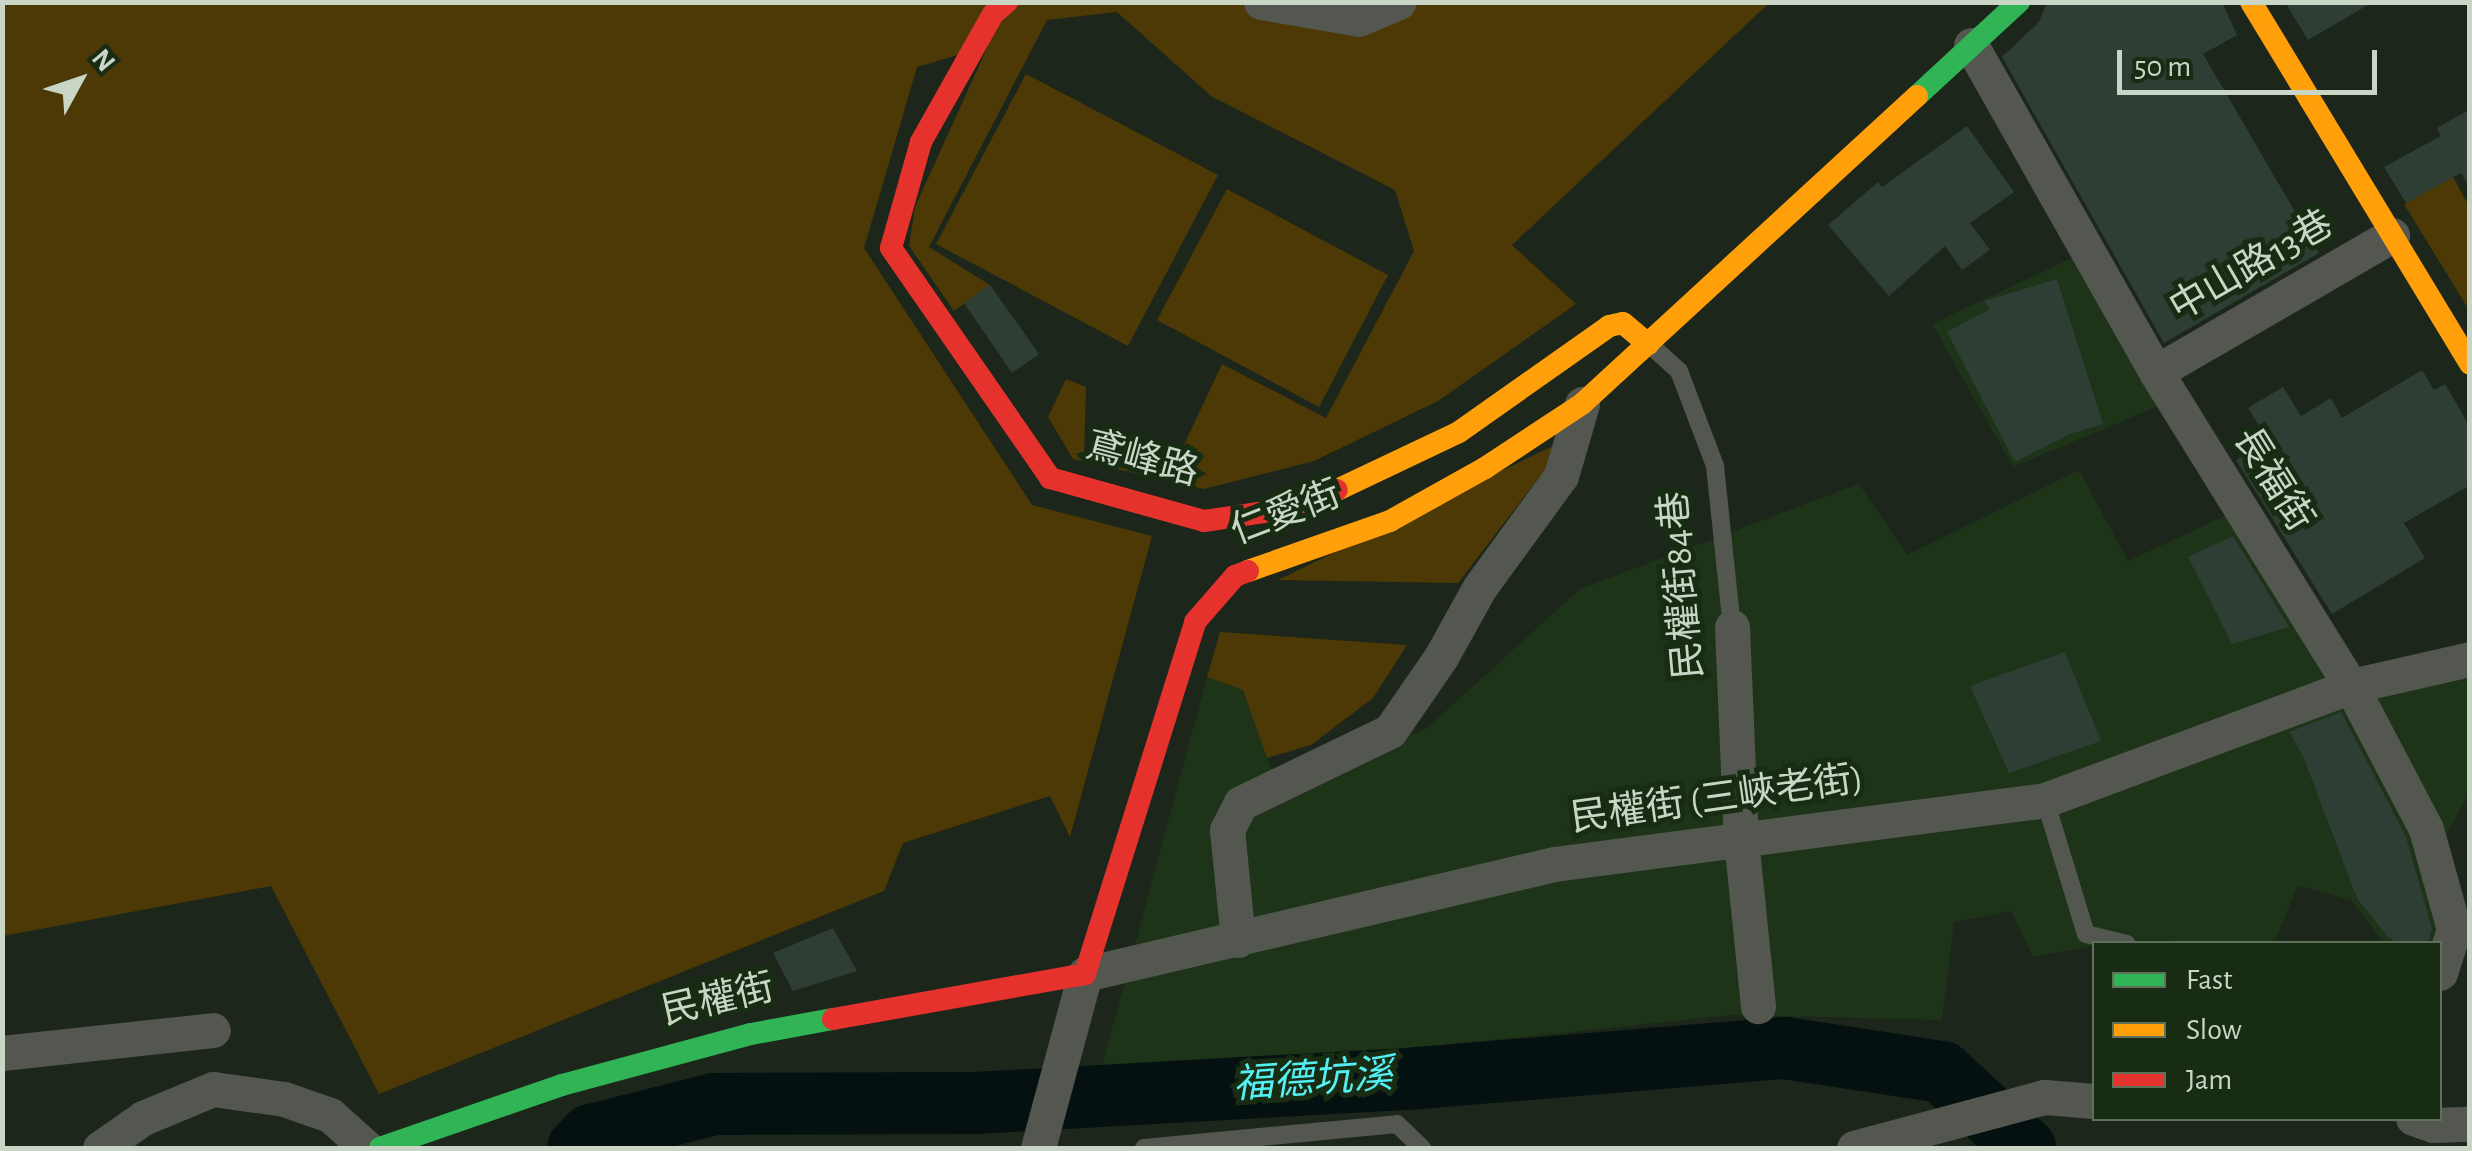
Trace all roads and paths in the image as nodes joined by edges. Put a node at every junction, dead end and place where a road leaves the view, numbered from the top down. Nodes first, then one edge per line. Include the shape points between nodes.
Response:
1 (1007, 2) edge
2 (1261, 2) edge
3 (1399, 2) edge
4 (2019, 2) edge
5 (2251, 2) edge
6 (1971, 45) junction
7 (2392, 235) junction
8 (1648, 344) junction
9 (2470, 364) edge
10 (2156, 372) junction
11 (1582, 404) junction
12 (1732, 627) joint
13 (2470, 659) edge
14 (2350, 686) junction
15 (2046, 800) junction
16 (1741, 839) junction
17 (1238, 940) junction
18 (2115, 941) edge
19 (2442, 966) edge
20 (1086, 974) junction
21 (1758, 1006) dead end
22 (213, 1030) dead end
23 (2, 1053) edge
24 (2092, 1101) edge
25 (2422, 1121) edge
26 (2470, 1124) edge
27 (1039, 1144) edge
28 (100, 1148) edge
29 (367, 1148) edge
30 (380, 1148) edge
31 (1144, 1148) edge
32 (1422, 1148) edge
33 (1854, 1148) edge

1 - 8 street, 鳶峰路 via 993,14 921,142 891,248 1050,478 1204,521 1285,509 1354,484 1459,432 1609,326 1623,323
2 - 3 street via 1359,19
4 - 6 street, 仁愛街
5 - 7 street
6 - 8 street, 仁愛街
6 - 10 street, 長福街
7 - 9 street
7 - 10 street, 中山路13巷
8 - 11 street, 仁愛街
8 - 12 lane, 民權街84巷 via 1679,371 1715,466
10 - 14 street, 長福街
11 - 17 street via 1561,476 1480,587 1390,731 1241,803 1228,830
11 - 20 street, 仁愛街 via 1390,521 1236,576 1225,587 1195,622
12 - 16 street, 民權街84巷
13 - 14 street
14 - 15 street, 民權街 (三峽老街)
14 - 19 street, 長福街 via 2426,829 2454,929
15 - 16 street, 民權街 (三峽老街)
15 - 18 lane via 2086,934
16 - 17 street, 民權街 (三峽老街) via 1554,864
16 - 21 street, 民權街84巷
17 - 20 street, 民權街 (三峽老街)
20 - 27 street
20 - 30 street, 民權街 via 751,1034 562,1085
22 - 23 street
24 - 33 street via 2044,1098
25 - 26 street
28 - 29 street via 144,1118 213,1090 284,1099 330,1115
31 - 32 lane via 1397,1124

